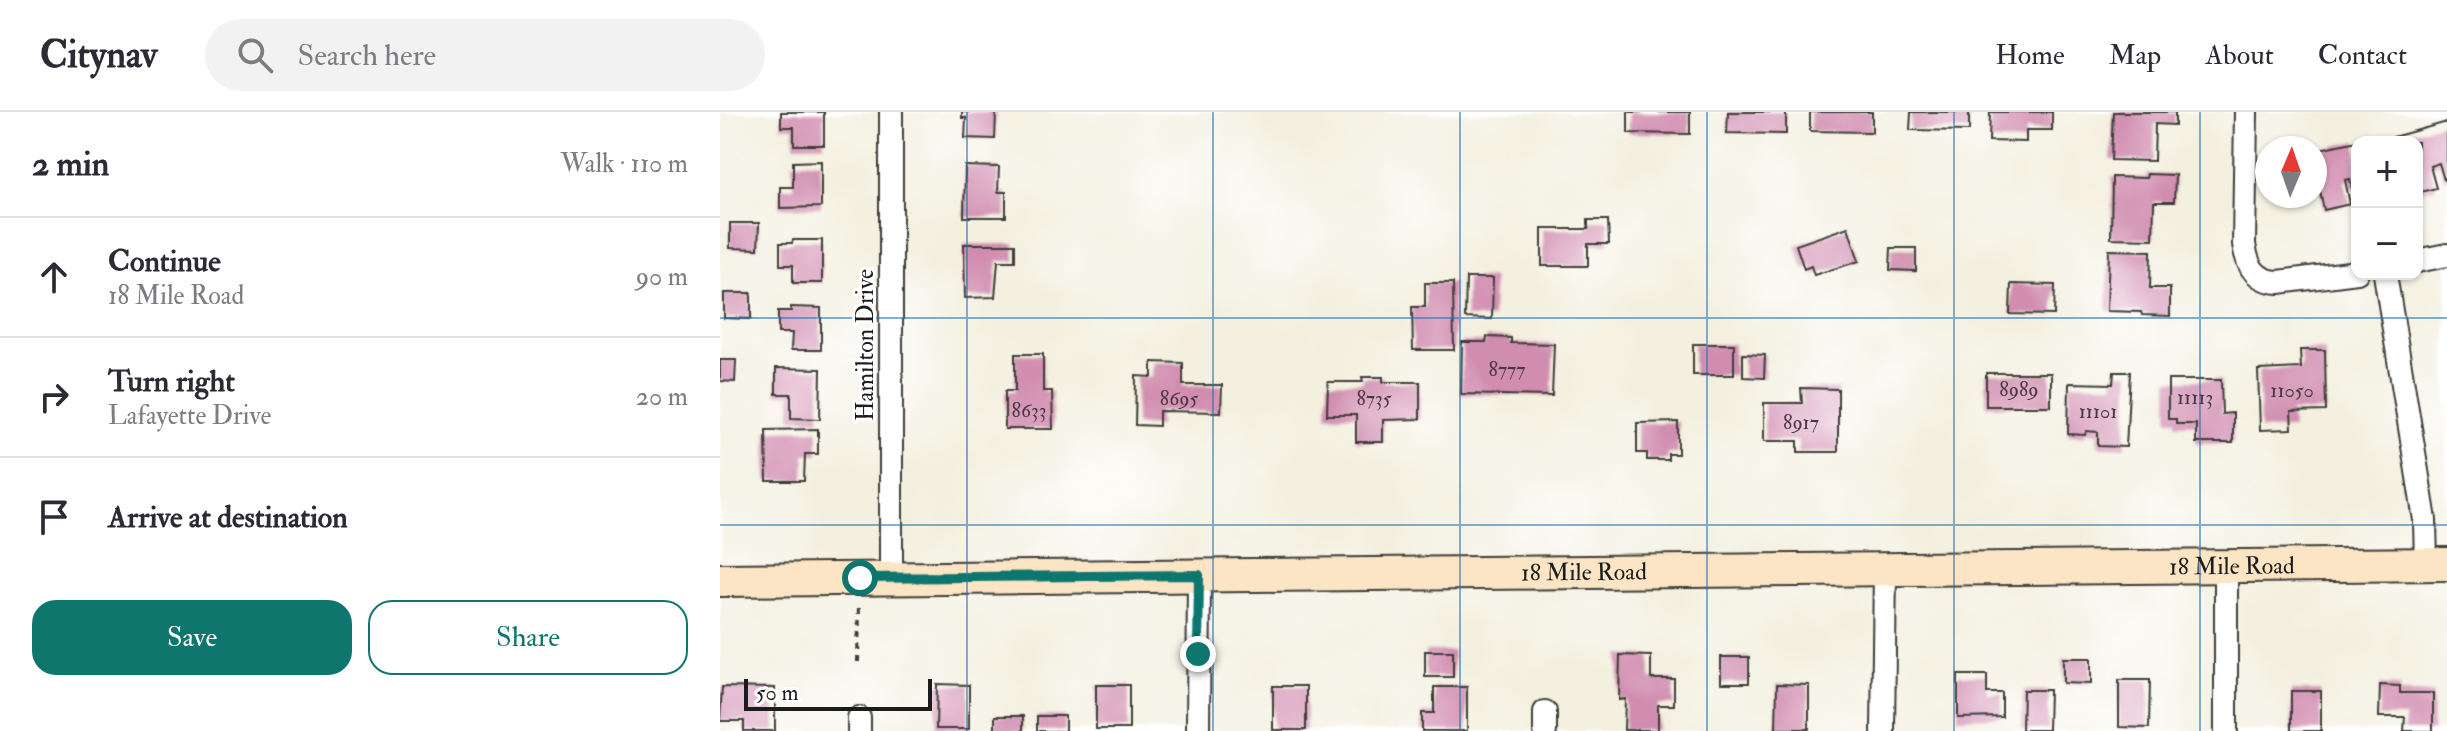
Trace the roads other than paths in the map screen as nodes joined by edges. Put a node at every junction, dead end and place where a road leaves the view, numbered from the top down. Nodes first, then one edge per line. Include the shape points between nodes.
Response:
1 (891, 112) edge
2 (2246, 112) edge
3 (2447, 255) edge
4 (2423, 260) edge
5 (2351, 273) edge
6 (2386, 280) edge
7 (2437, 564) edge
8 (2226, 567) junction
9 (1885, 569) junction
10 (1199, 575) junction
11 (891, 578) junction
12 (720, 580) edge
13 (1198, 731) edge
14 (1883, 731) edge
15 (2226, 731) edge

1 - 11 street, Hamilton Drive
2 - 5 street via 2244,244 2251,270 2266,281 2279,282
3 - 4 street
6 - 7 street via 2425,520
7 - 8 street, 18 Mile Road
8 - 9 street, 18 Mile Road
8 - 15 street
9 - 10 street, 18 Mile Road
9 - 14 street
10 - 11 street, 18 Mile Road
10 - 13 street
11 - 12 street, 18 Mile Road

